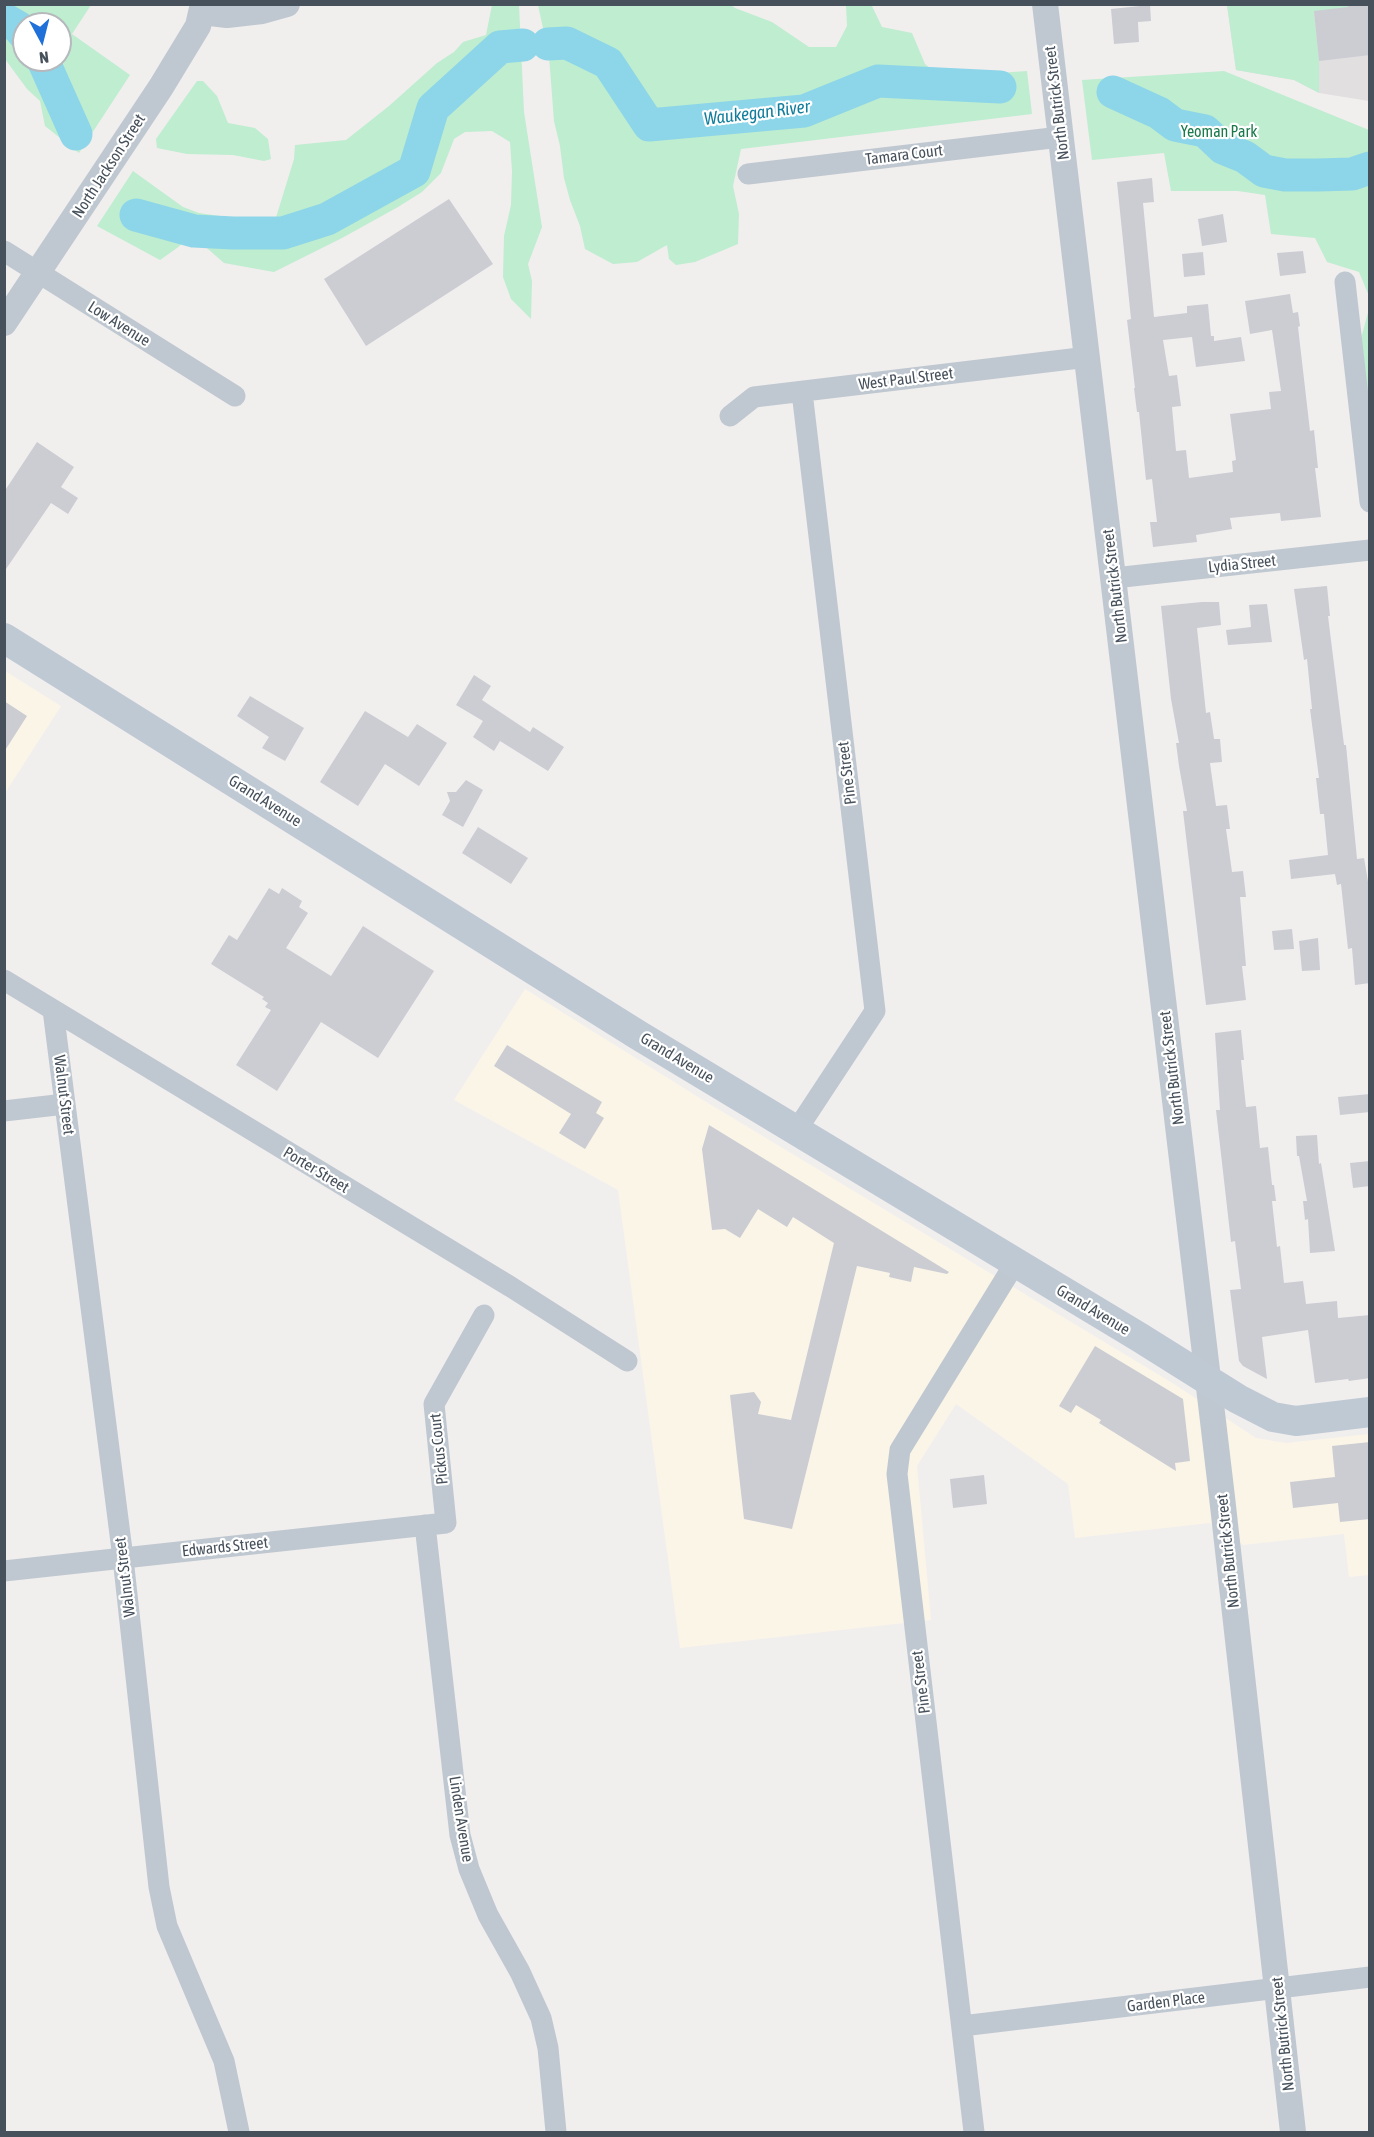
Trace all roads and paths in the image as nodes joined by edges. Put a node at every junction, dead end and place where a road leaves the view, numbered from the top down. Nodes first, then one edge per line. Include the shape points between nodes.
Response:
1 (287, 4) edge
2 (1045, 4) edge
3 (203, 8) edge
4 (1060, 137) junction
5 (748, 174) dead end
6 (4, 251) edge
7 (38, 273) junction
8 (1345, 282) dead end
9 (4, 323) edge
10 (1088, 357) junction
11 (802, 392) junction
12 (235, 396) dead end
13 (730, 416) dead end
14 (1370, 502) edge
15 (1370, 550) edge
16 (1114, 578) junction
17 (4, 638) edge
18 (4, 980) edge
19 (53, 1010) junction
20 (65, 1104) junction
21 (4, 1111) edge
22 (796, 1131) junction
23 (1015, 1263) junction
24 (484, 1316) dead end
25 (627, 1361) dead end
26 (1209, 1382) junction
27 (1370, 1412) edge
28 (446, 1523) joint
29 (425, 1525) junction
30 (123, 1558) junction
31 (4, 1571) edge
32 (1370, 1977) edge
33 (1278, 1988) junction
34 (962, 2026) junction
35 (239, 2133) edge
36 (556, 2133) edge
37 (974, 2133) edge
38 (1293, 2133) edge

1 - 3 street via 226,15
2 - 4 street, North Butrick Street
3 - 7 street, North Jackson Street via 198,26
4 - 5 street, Tamara Court
4 - 10 street, North Butrick Street
6 - 7 street, Low Avenue
7 - 9 street, North Jackson Street
7 - 12 street, Low Avenue
8 - 14 street
10 - 11 street, West Paul Street
10 - 16 street, North Butrick Street
11 - 13 street, West Paul Street via 754,397
11 - 22 street, Pine Street via 875,1011
15 - 16 street, Lydia Street
16 - 26 street, North Butrick Street
17 - 22 main road, Grand Avenue
18 - 19 street, Porter Street
19 - 20 street, Walnut Street
19 - 25 street, Porter Street
20 - 21 street
20 - 30 street, Walnut Street
22 - 23 main road, Grand Avenue
23 - 26 main road, Grand Avenue
23 - 34 street, Pine Street via 900,1450 897,1474
24 - 28 street, Pickus Court via 434,1404
26 - 27 main road, Grand Avenue via 1273,1417 1296,1421
26 - 33 street, North Butrick Street
28 - 29 street, Edwards Street
29 - 30 street, Edwards Street
29 - 36 street, Linden Avenue via 460,1835 488,1915 541,2018 548,2048
30 - 31 street, Edwards Street
30 - 35 street, Walnut Street via 166,1926 224,2061
32 - 33 street, Garden Place
33 - 34 street, Garden Place
33 - 38 street, North Butrick Street
34 - 37 street, Pine Street

